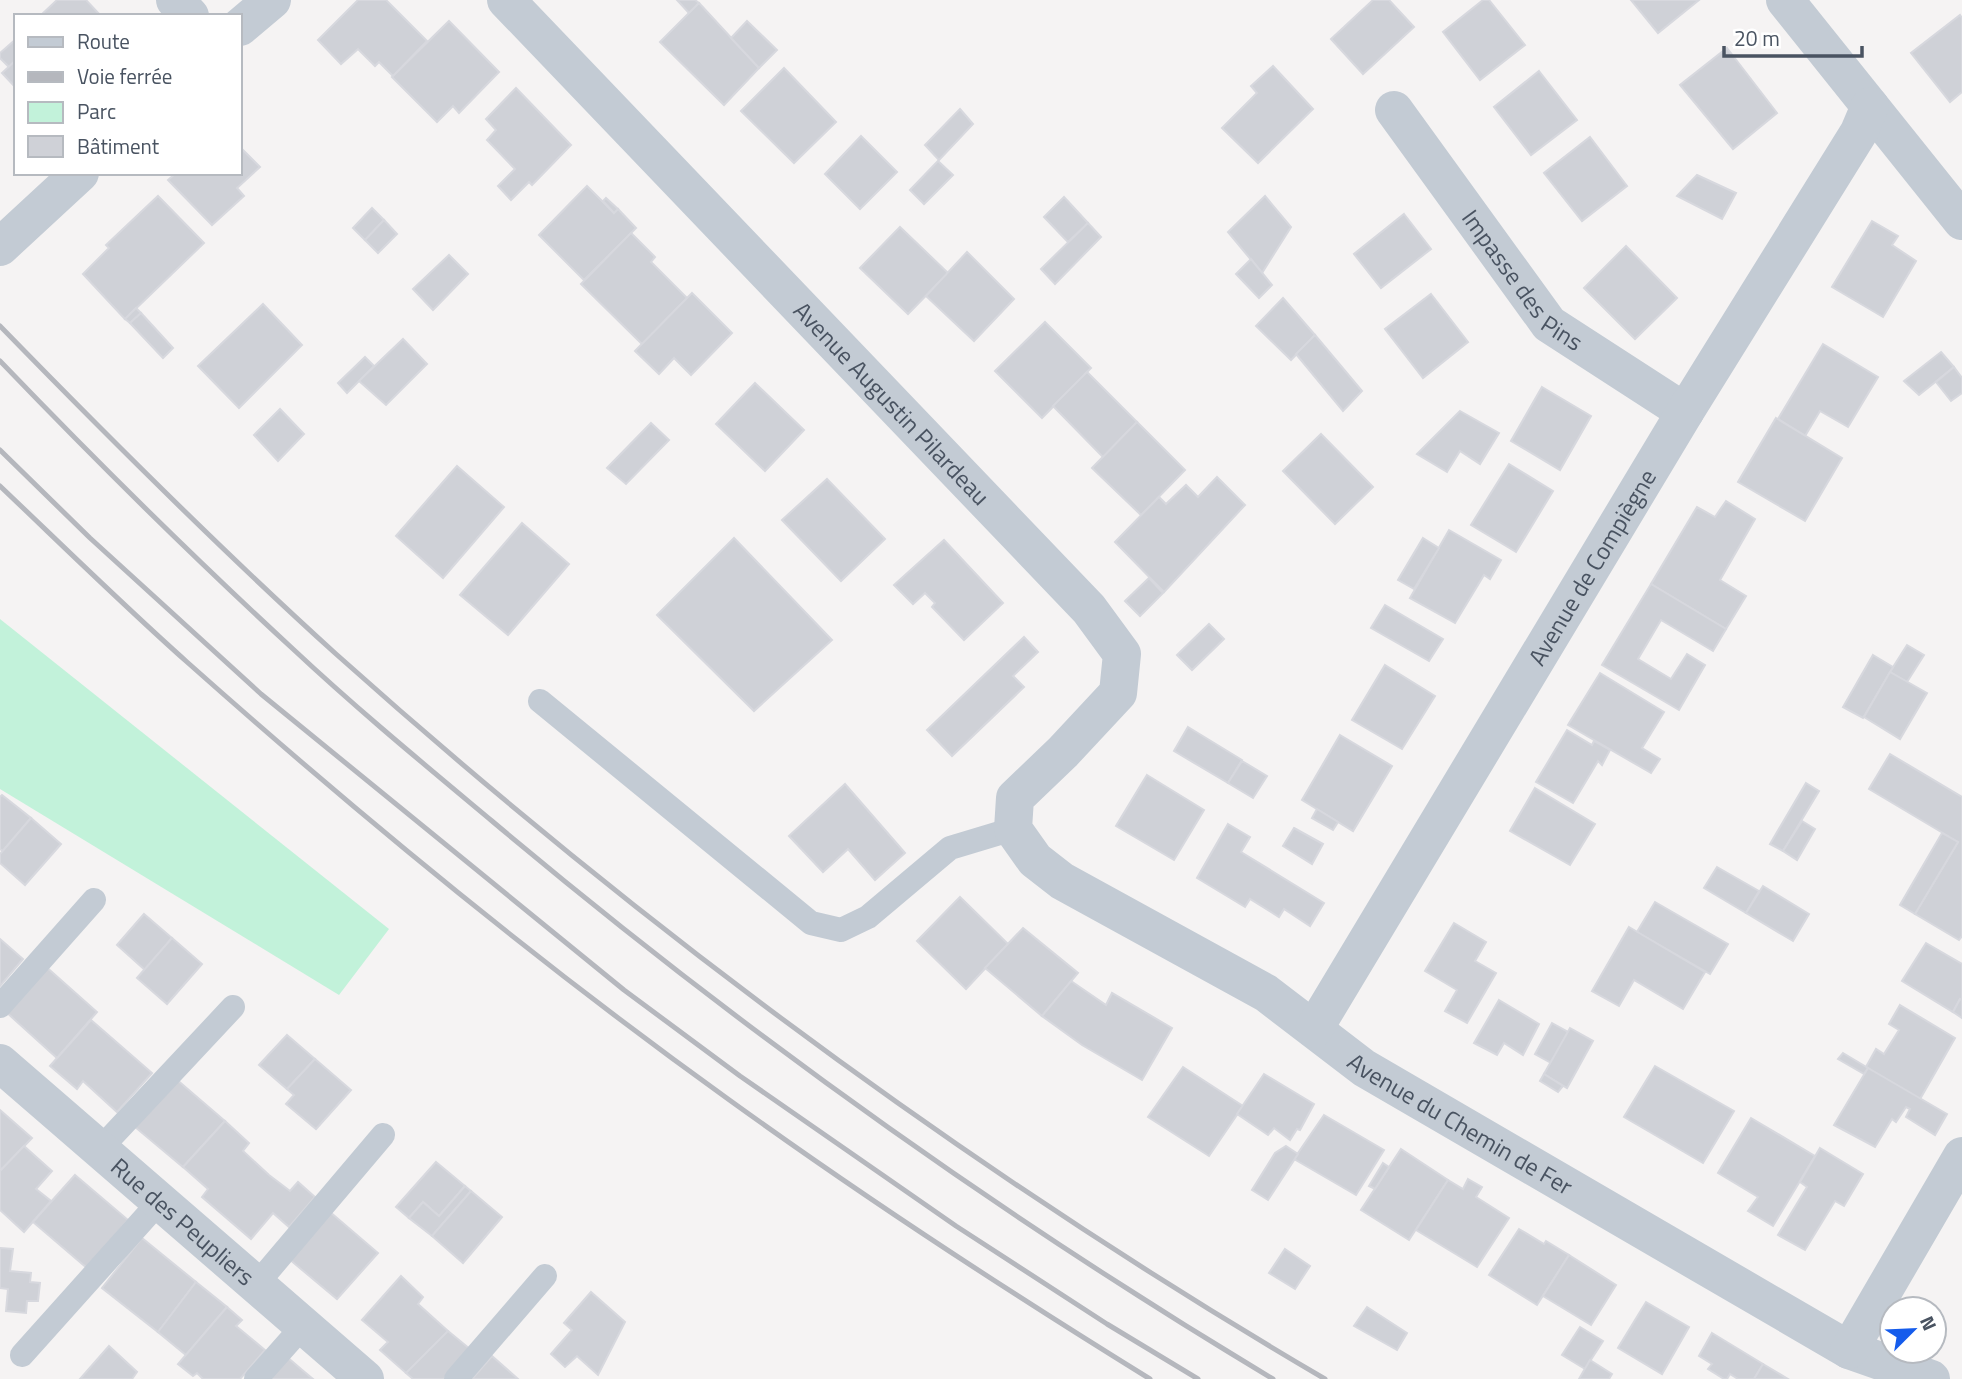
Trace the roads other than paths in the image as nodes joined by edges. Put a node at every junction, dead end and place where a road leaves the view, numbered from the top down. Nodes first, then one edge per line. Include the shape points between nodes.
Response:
1 (175, 0) edge
2 (272, 0) edge
3 (506, 0) edge
4 (1785, 0) edge
5 (188, 14) edge
6 (242, 25) edge
7 (1870, 106) junction
8 (1394, 110) dead end
9 (78, 175) edge
10 (1962, 221) edge
11 (0, 247) edge
12 (1685, 412) junction
13 (540, 701) dead end
14 (1013, 829) junction
15 (94, 900) dead end
16 (0, 1006) edge
17 (233, 1007) dead end
18 (1314, 1029) junction
19 (0, 1063) edge
20 (383, 1135) dead end
21 (100, 1149) junction
22 (1962, 1156) edge
23 (160, 1201) junction
24 (545, 1276) dead end
25 (256, 1285) junction
26 (303, 1326) junction
27 (1849, 1350) junction
28 (22, 1355) dead end
29 (256, 1379) edge
30 (365, 1379) edge
31 (456, 1379) edge
32 (1931, 1379) edge

1 - 5 street
2 - 6 street
3 - 14 street, Avenue Augustin Pilardeau via 1088,609 1122,654 1118,693 1015,798
4 - 7 street
7 - 10 street
7 - 12 street, Avenue de Compiègne via 1859,132
8 - 12 street, Impasse des Pins via 1549,324
9 - 11 street
12 - 18 street, Avenue de Compiègne
13 - 14 lane via 811,923 841,930 868,917 950,848
14 - 18 street, Avenue du Chemin de Fer via 1035,860 1062,881 1266,993
15 - 16 lane
17 - 21 lane
18 - 27 street, Avenue du Chemin de Fer via 1364,1068
19 - 21 street, Rue des Peupliers
20 - 25 lane
21 - 23 street, Rue des Peupliers
22 - 27 street
23 - 25 street, Rue des Peupliers
23 - 28 lane
24 - 31 lane
25 - 26 street, Rue des Peupliers
26 - 29 lane
26 - 30 street, Rue des Peupliers
27 - 32 street, Avenue du Chemin de Fer

